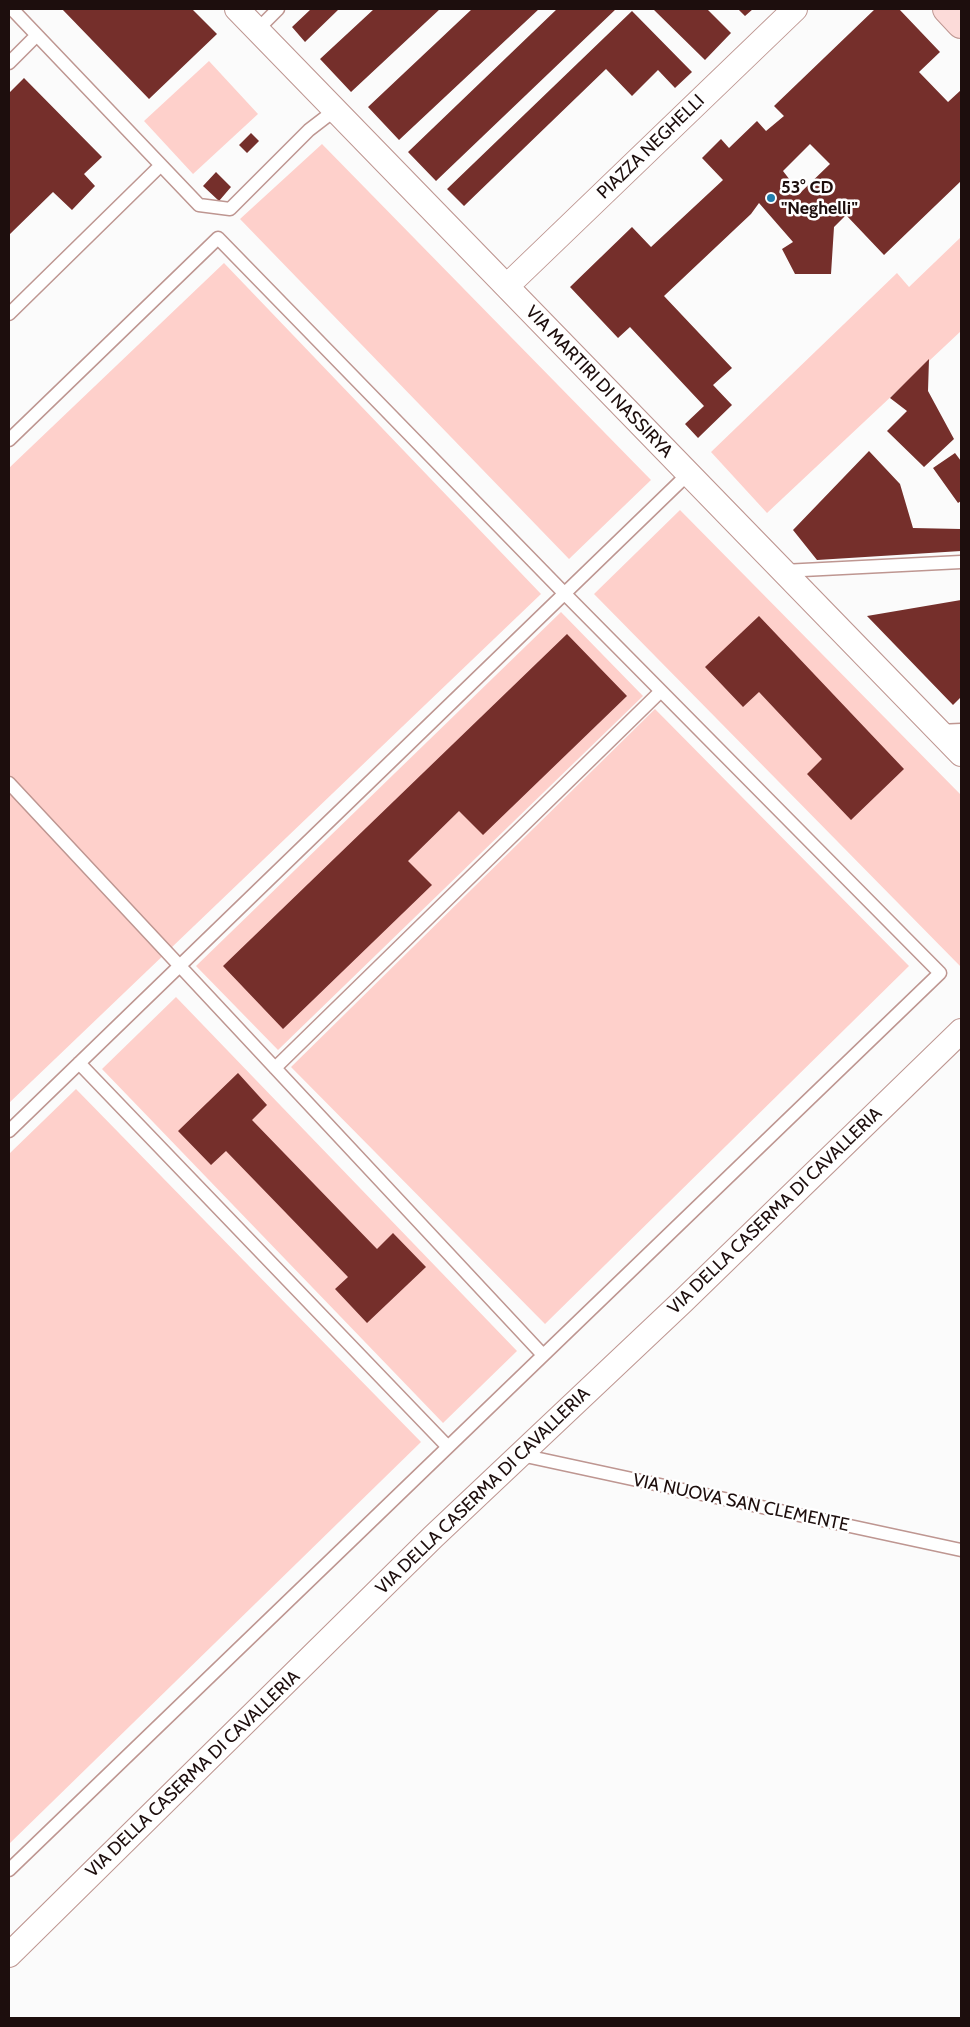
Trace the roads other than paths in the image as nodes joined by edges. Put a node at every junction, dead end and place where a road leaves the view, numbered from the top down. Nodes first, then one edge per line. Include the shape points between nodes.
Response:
1 (12, 9) edge
2 (237, 9) edge
3 (278, 9) edge
4 (795, 9) edge
5 (947, 9) edge
6 (961, 24) edge
7 (257, 30) junction
8 (37, 35) junction
9 (9, 63) edge
10 (335, 110) junction
11 (161, 165) junction
12 (507, 286) junction
13 (9, 314) edge
14 (9, 440) edge
15 (688, 474) junction
16 (961, 562) edge
17 (783, 571) junction
18 (565, 594) junction
19 (661, 691) junction
20 (950, 731) edge
21 (961, 754) edge
22 (9, 783) edge
23 (180, 966) junction
24 (961, 1031) edge
25 (79, 1063) junction
26 (275, 1068) junction
27 (9, 1131) edge
28 (543, 1355) junction
29 (448, 1447) junction
30 (521, 1455) junction
31 (961, 1550) edge
32 (9, 1870) edge
33 (9, 1955) edge

1 - 8 lane
2 - 7 street, VIA MARTIRI DI NASSIRYA
3 - 7 lane
4 - 12 street, PIAZZA NEGHELLI
5 - 6 street
7 - 10 street, VIA MARTIRI DI NASSIRYA
8 - 9 lane
8 - 11 lane
10 - 11 lane via 309,130 230,210 199,205
10 - 12 street, VIA MARTIRI DI NASSIRYA
11 - 13 lane
12 - 15 street, VIA MARTIRI DI NASSIRYA
14 - 18 lane via 218,238
15 - 17 street, VIA MARTIRI DI NASSIRYA
15 - 18 lane
16 - 17 lane
17 - 20 street, VIA MARTIRI DI NASSIRYA
18 - 19 lane
18 - 23 lane
19 - 26 lane
19 - 28 lane via 940,973
20 - 21 street, VIA MARTIRI DI NASSIRYA
22 - 23 lane
23 - 25 lane
23 - 26 lane
24 - 30 street, VIA DELLA CASERMA DI CAVALLERIA
25 - 27 lane
25 - 29 lane
26 - 28 lane
28 - 29 lane
29 - 32 lane
30 - 31 lane, VIA NUOVA SAN CLEMENTE
30 - 33 street, VIA DELLA CASERMA DI CAVALLERIA via 433,1537

